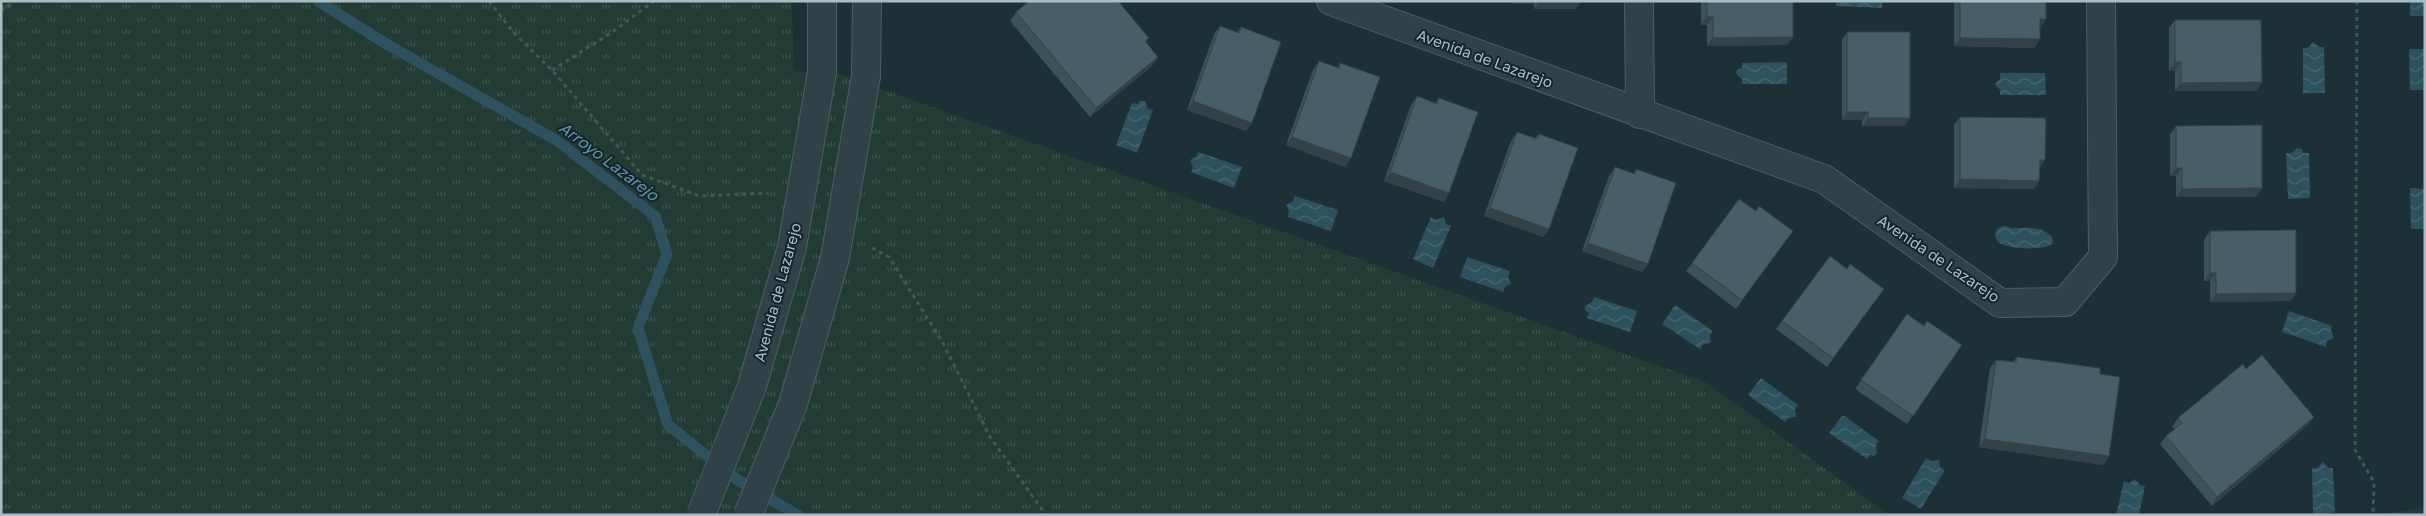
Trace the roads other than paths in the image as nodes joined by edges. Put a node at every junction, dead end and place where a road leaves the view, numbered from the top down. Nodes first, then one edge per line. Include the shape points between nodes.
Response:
1 (822, 1) edge
2 (867, 1) edge
3 (1331, 1) edge
4 (1639, 1) edge
5 (2101, 1) edge
6 (1640, 114) junction
7 (701, 515) edge
8 (748, 515) edge

1 - 7 street, Avenida de Lazarejo, bridge via 822,72 792,247 752,386
2 - 8 street, bridge via 866,76 835,258 793,404
3 - 6 street, Avenida de Lazarejo
4 - 6 street
5 - 6 street, Avenida de Lazarejo via 2103,257 2065,302 2000,303 1824,179

